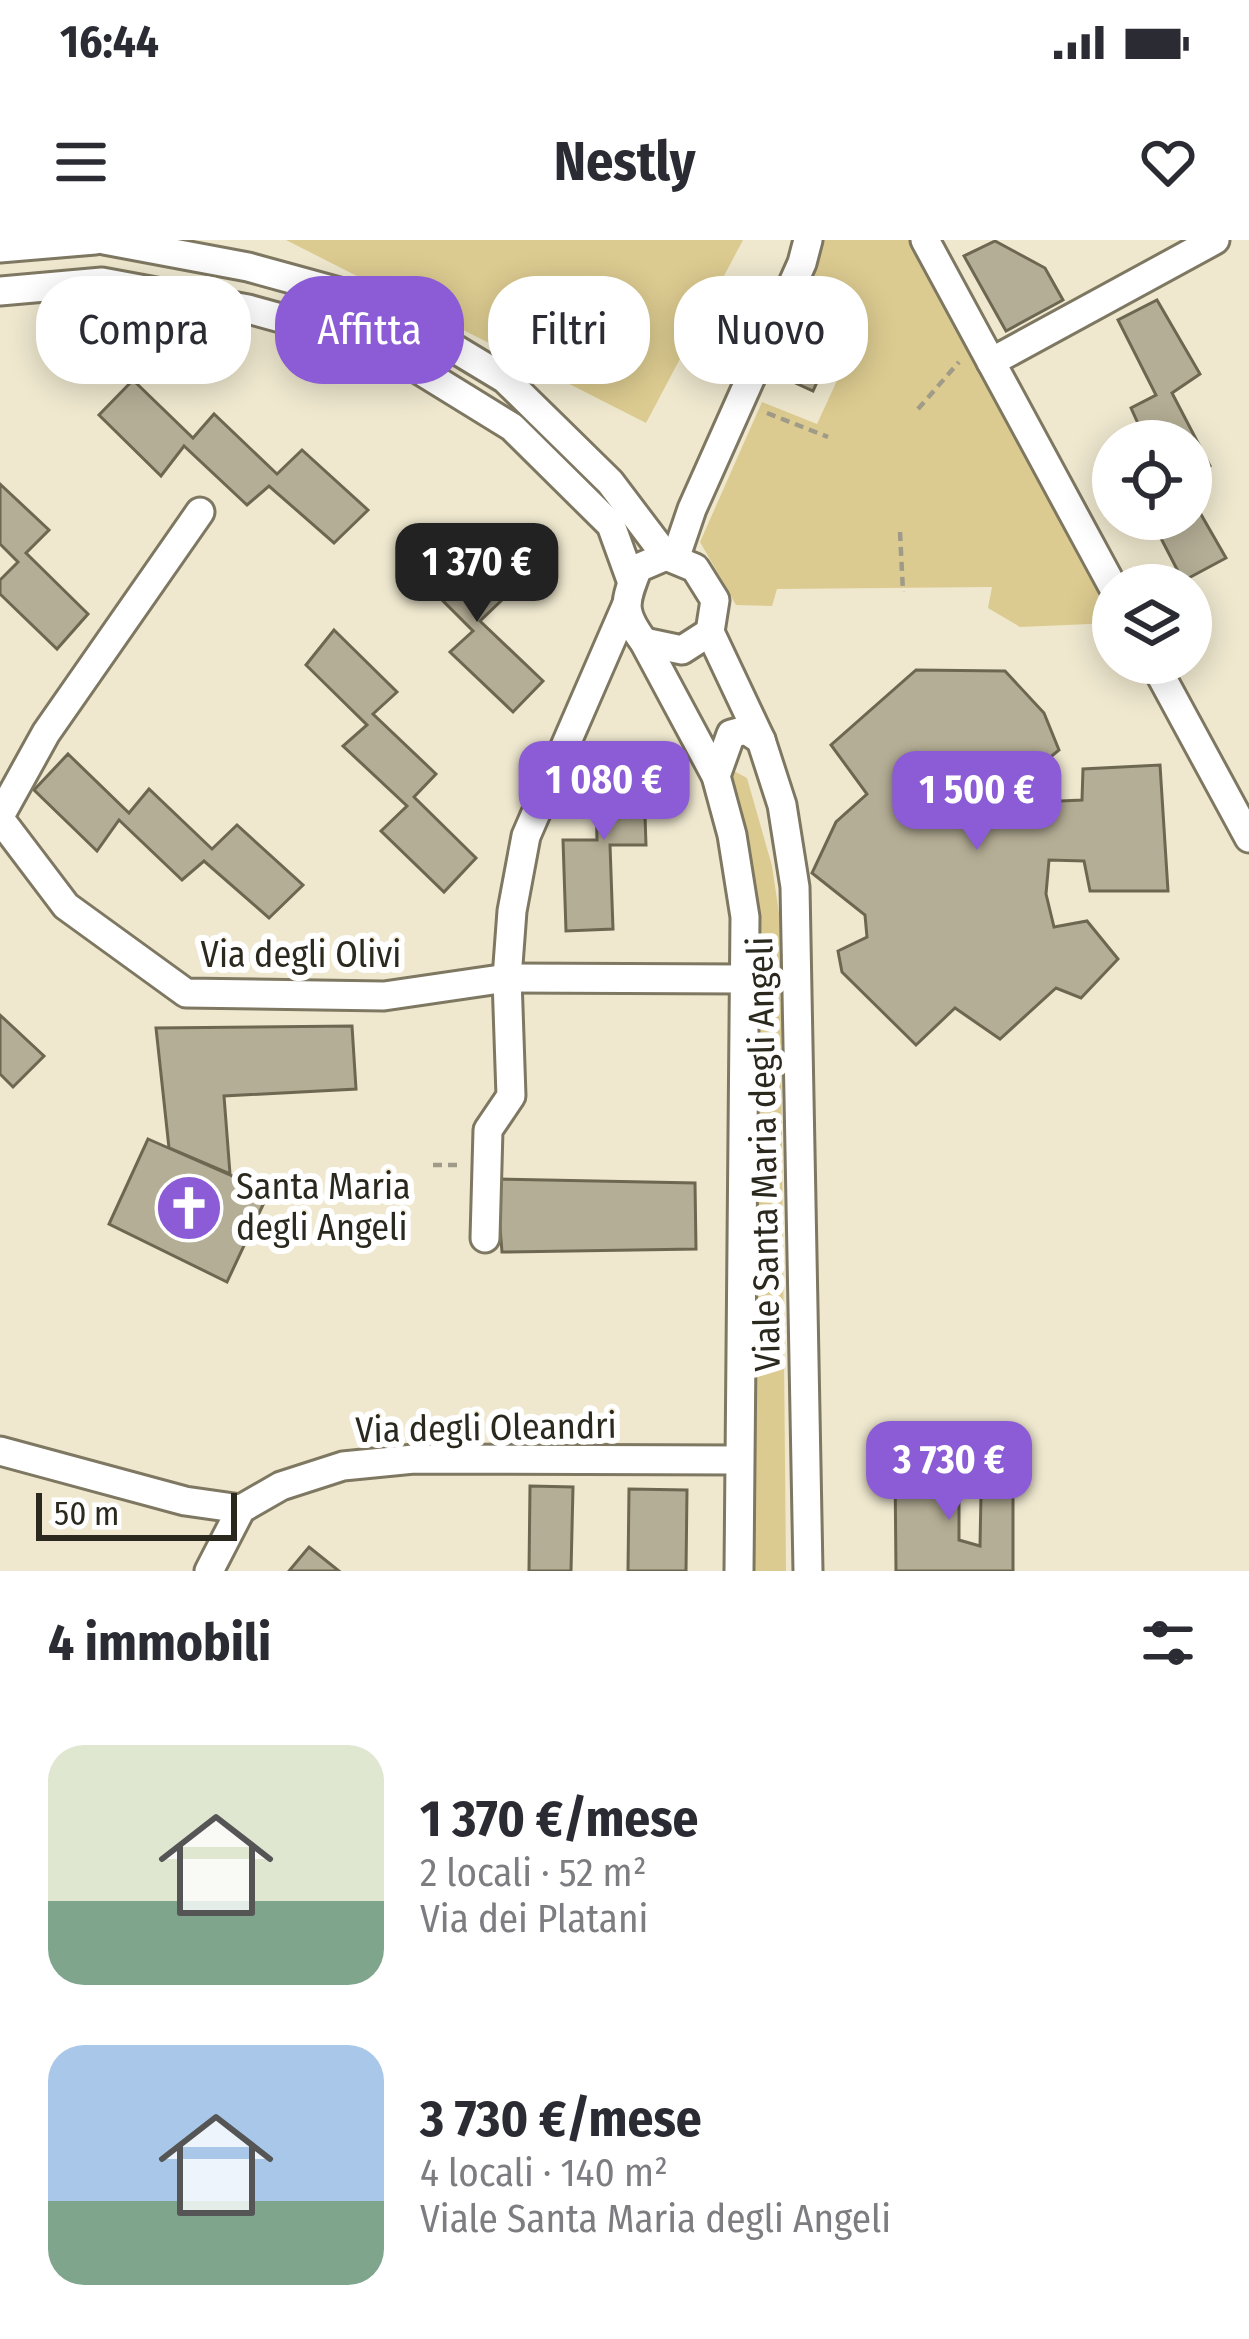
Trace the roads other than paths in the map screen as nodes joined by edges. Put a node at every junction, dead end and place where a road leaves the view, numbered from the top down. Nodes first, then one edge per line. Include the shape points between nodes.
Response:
1 (95, 240) edge
2 (104, 240) edge
3 (808, 240) edge
4 (925, 240) edge
5 (1215, 240) edge
6 (49, 244) junction
7 (177, 247) edge
8 (0, 248) edge
9 (50, 276) edge
10 (280, 276) edge
11 (36, 287) edge
12 (0, 291) edge
13 (275, 301) edge
14 (251, 311) edge
15 (270, 315) junction
16 (985, 351) junction
17 (464, 354) edge
18 (536, 409) junction
19 (512, 427) junction
20 (200, 512) dead end
21 (670, 558) junction
22 (1101, 564) edge
23 (629, 595) junction
24 (710, 632) junction
25 (644, 642) junction
26 (1165, 684) edge
27 (761, 740) junction
28 (716, 776) junction
29 (0, 817) edge
30 (1249, 838) edge
31 (507, 978) junction
32 (744, 979) junction
33 (485, 1238) dead end
34 (0, 1451) edge
35 (739, 1460) junction
36 (241, 1509) junction
37 (209, 1571) edge
38 (739, 1571) edge
39 (808, 1571) edge

1 - 6 street
2 - 7 street, Viale Santa Maria degli Angeli
3 - 21 street
4 - 16 street
5 - 16 street
6 - 8 street
6 - 9 street
7 - 10 street, Viale Santa Maria degli Angeli
11 - 12 street, Viale Santa Maria degli Angeli
13 - 15 street
14 - 15 street, Viale Santa Maria degli Angeli
15 - 19 street, Viale Santa Maria degli Angeli via 380,345
16 - 22 street
17 - 18 street, Viale Santa Maria degli Angeli
18 - 19 street
18 - 21 street, Viale Santa Maria degli Angeli via 610,482
19 - 23 street, Viale Santa Maria degli Angeli via 611,525
20 - 29 street, Via degli Olivi via 46,733
21 - 23 street via 641,565
21 - 24 street, Viale Santa Maria degli Angeli via 695,568 715,600
23 - 25 street, Viale Santa Maria degli Angeli via 630,623
23 - 31 street via 526,836
24 - 25 street via 682,650
24 - 27 street, Viale Santa Maria degli Angeli
25 - 28 street, Viale Santa Maria degli Angeli
26 - 30 street
27 - 28 street via 746,730 731,734
27 - 39 street, Viale Santa Maria degli Angeli via 795,887
28 - 32 street, Viale Santa Maria degli Angeli via 745,917
29 - 31 street, Via degli Olivi via 66,906 186,993 384,996
31 - 32 street, Via degli Olivi
31 - 33 street via 512,1096 488,1130
32 - 35 street, Viale Santa Maria degli Angeli
34 - 36 street
35 - 36 street, Via degli Oleandri via 343,1466
35 - 38 street, Viale Santa Maria degli Angeli
36 - 37 street

